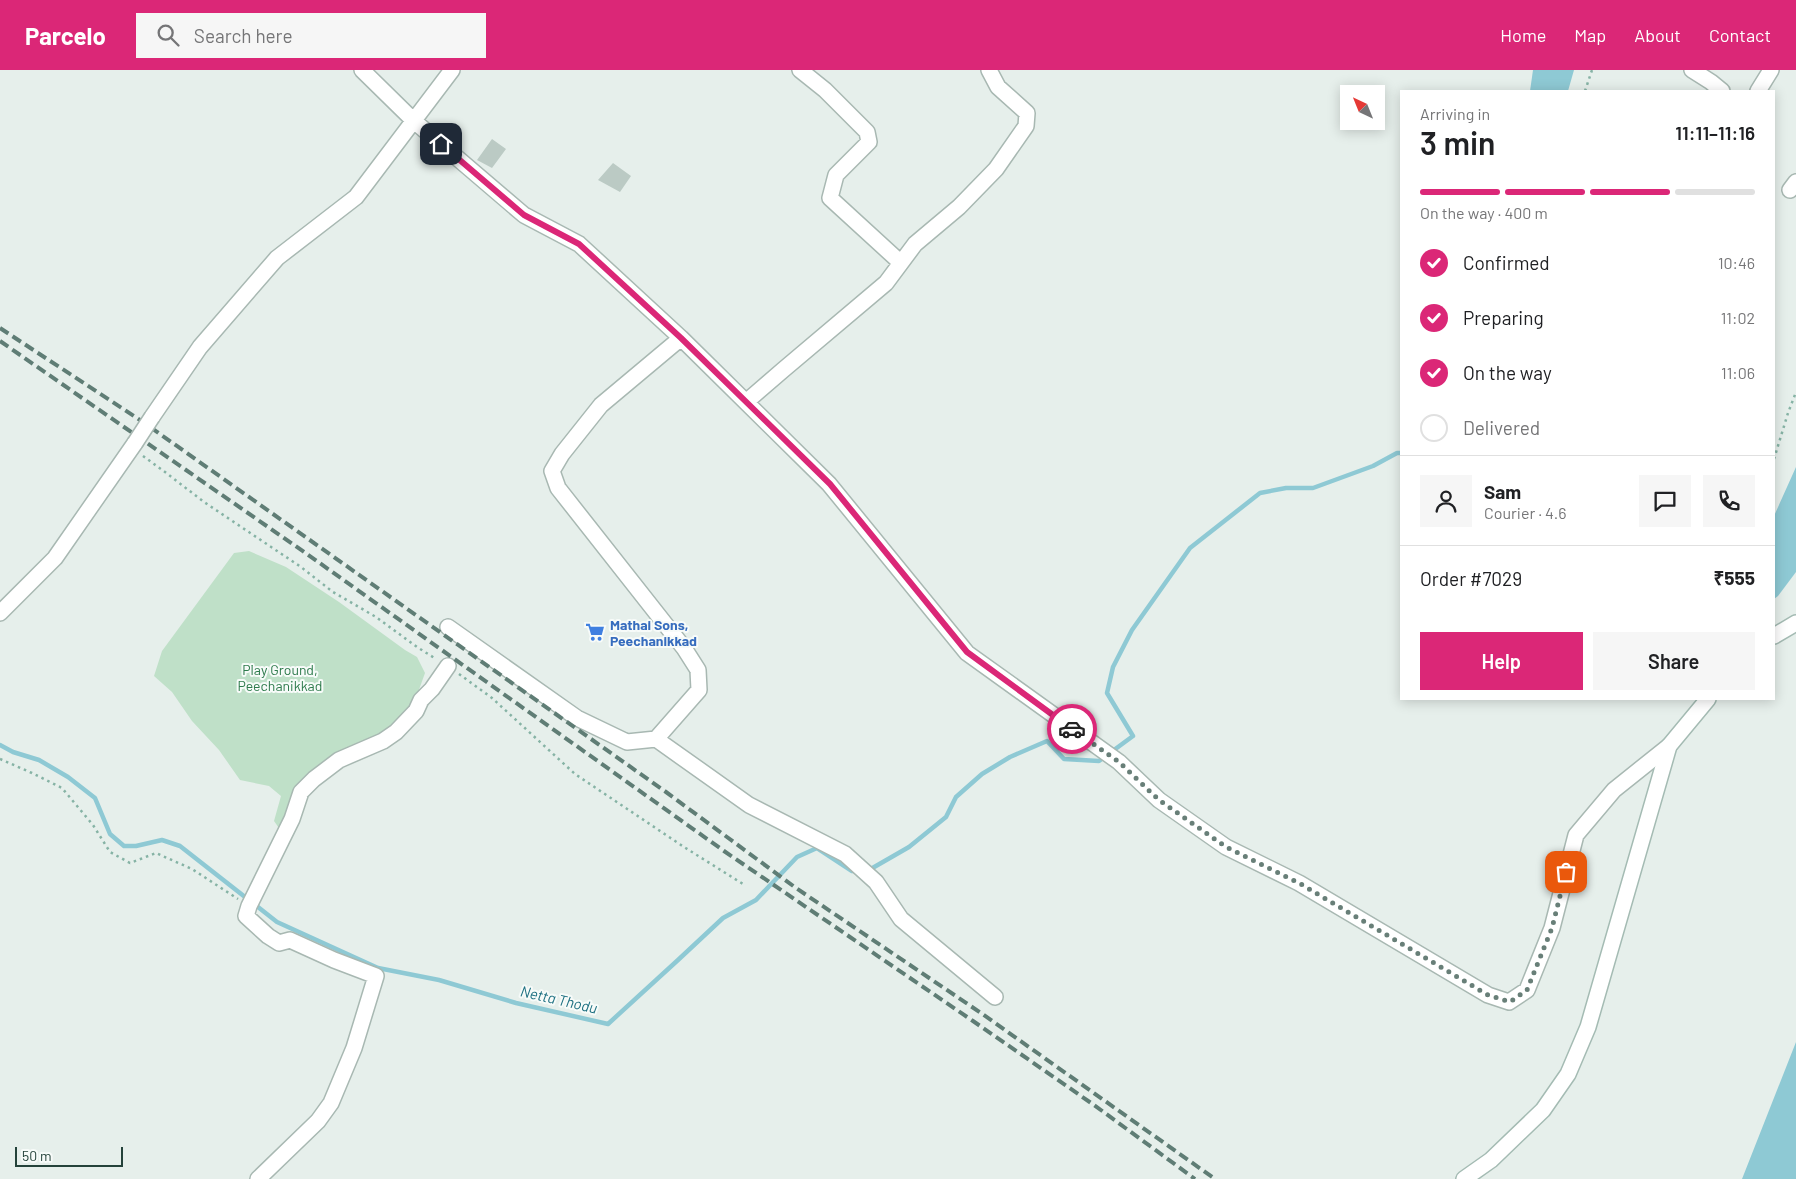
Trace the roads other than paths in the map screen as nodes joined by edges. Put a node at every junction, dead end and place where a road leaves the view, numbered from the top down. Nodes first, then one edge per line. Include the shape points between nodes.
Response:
1 (362, 70) edge
2 (452, 70) edge
3 (800, 70) edge
4 (989, 70) edge
5 (1692, 70) edge
6 (1771, 70) edge
7 (1721, 90) edge
8 (1759, 90) edge
9 (414, 121) junction
10 (901, 263) junction
11 (681, 338) junction
12 (746, 402) junction
13 (0, 613) edge
14 (1796, 623) edge
15 (448, 627) dead end
16 (1775, 635) edge
17 (448, 666) dead end
18 (1707, 700) edge
19 (656, 739) junction
20 (1670, 746) junction
21 (996, 997) dead end
22 (258, 1179) edge
23 (1464, 1179) edge

1 - 9 street
2 - 9 street
3 - 10 street via 867,132 869,142 836,175 830,198
4 - 10 street via 998,87 1027,113 1026,126 996,168 960,207 915,244
5 - 7 street
6 - 8 street
9 - 11 street via 524,215 579,244
9 - 13 street, bridge via 356,197 277,258 200,347 55,558
10 - 12 street via 886,284
11 - 12 street
11 - 19 street via 601,405 562,454 552,472 558,488 698,670 699,690
12 - 20 street via 830,484 967,652 1116,760 1159,800 1226,847 1299,883 1488,995 1510,1002 1527,990 1552,928 1576,835 1614,790
14 - 16 street
15 - 19 street via 577,718 627,742
17 - 22 street via 416,711 396,732 339,760 301,792 292,819 249,906 246,916 279,943 290,940 376,976 354,1048 331,1103 318,1121
18 - 20 street
19 - 21 street via 749,805 845,854 876,882 900,919
20 - 23 street via 1588,1028 1568,1074 1543,1110 1491,1160

